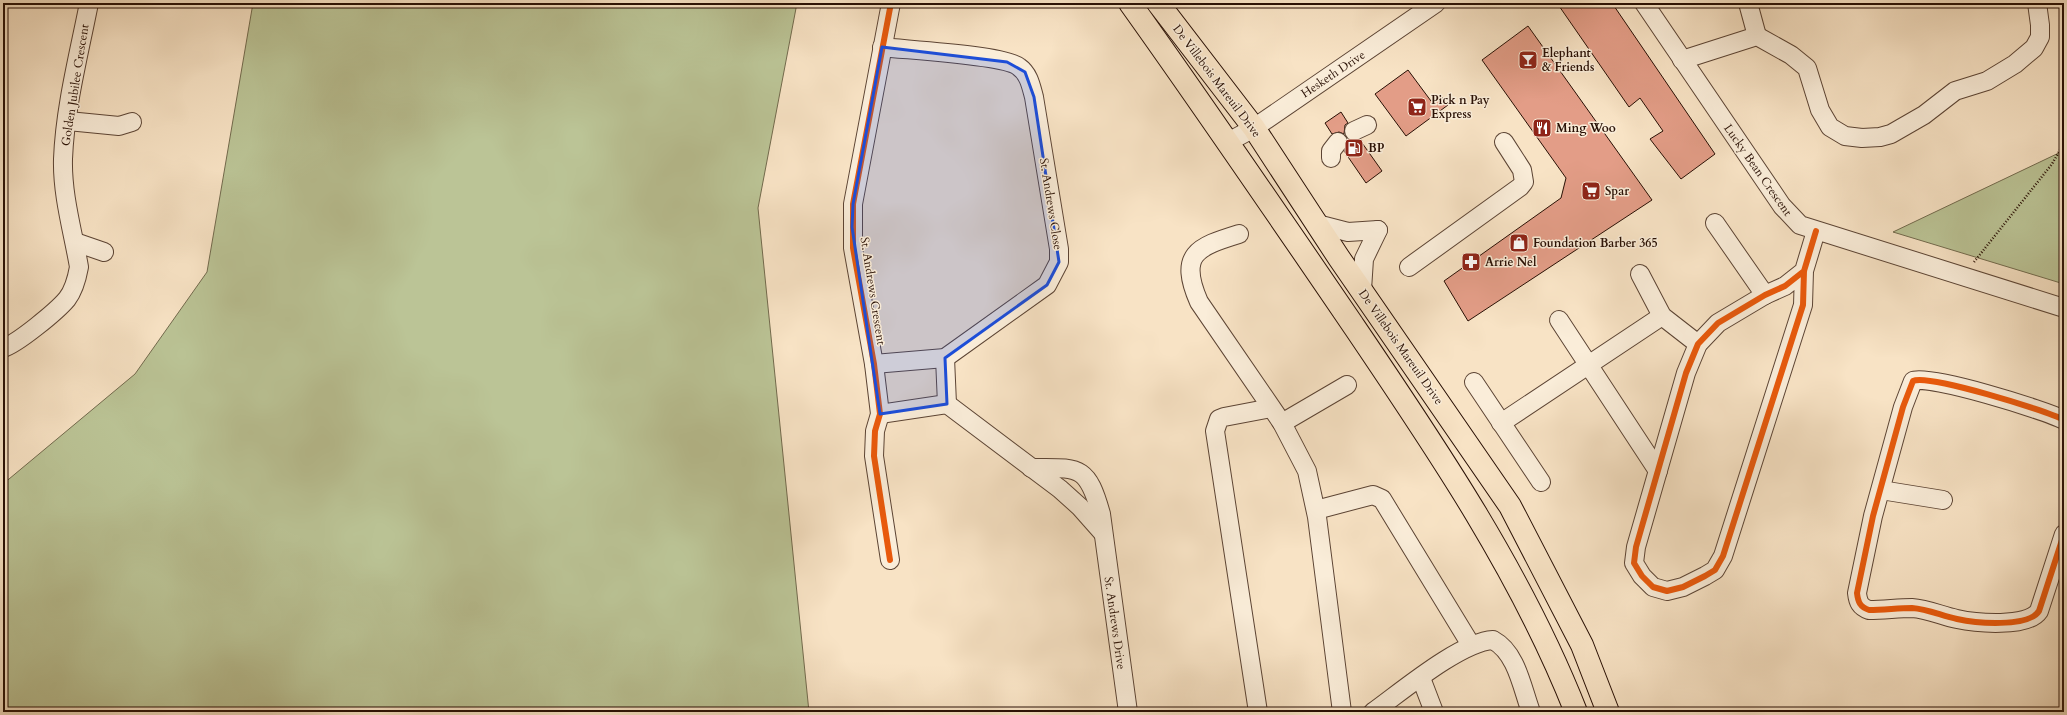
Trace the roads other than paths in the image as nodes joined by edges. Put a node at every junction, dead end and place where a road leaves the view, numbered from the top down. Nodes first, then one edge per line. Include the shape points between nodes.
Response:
1 (89, 3) edge
2 (891, 3) edge
3 (1130, 3) edge
4 (1158, 3) edge
5 (1436, 3) edge
6 (1644, 3) edge
7 (1748, 3) edge
8 (2037, 3) edge
9 (1757, 36) junction
10 (882, 47) junction
11 (1682, 60) junction
12 (68, 121) junction
13 (132, 122) dead end
14 (1254, 128) junction
15 (1228, 142) junction
16 (1504, 142) dead end
17 (1715, 223) dead end
18 (1317, 224) junction
19 (1816, 231) junction
20 (1239, 234) dead end
21 (75, 242) junction
22 (104, 252) dead end
23 (1409, 267) dead end
24 (1804, 270) junction
25 (1640, 274) dead end
26 (1362, 290) junction
27 (1765, 295) junction
28 (2064, 308) edge
29 (1662, 316) junction
30 (1559, 320) dead end
31 (1698, 344) junction
32 (3, 348) edge
33 (945, 358) junction
34 (874, 364) junction
35 (1588, 367) junction
36 (1474, 382) dead end
37 (1347, 385) dead end
38 (947, 404) junction
39 (1271, 408) junction
40 (880, 414) junction
41 (2064, 420) edge
42 (1282, 423) junction
43 (1501, 423) junction
44 (1031, 468) junction
45 (1658, 471) junction
46 (1540, 482) dead end
47 (1881, 490) junction
48 (1944, 500) dead end
49 (1316, 510) junction
50 (1103, 533) junction
51 (2063, 539) edge
52 (890, 560) dead end
53 (1471, 645) junction
54 (1421, 678) junction
55 (1128, 712) edge
56 (1258, 712) edge
57 (1342, 712) edge
58 (1373, 712) edge
59 (1434, 712) edge
60 (1531, 712) edge
61 (1576, 712) edge
62 (1608, 712) edge

1 - 12 street, Golden Jubilee Crescent via 72,86
2 - 10 street, St. Andrews Crescent
3 - 15 main road, De Villebois Mareuil Drive
4 - 14 main road, De Villebois Mareuil Drive
5 - 14 street, Hesketh Drive
6 - 11 street, Lucky Bean Crescent
7 - 9 street
8 - 9 street via 2040,37 2034,48 2015,64 1987,81 1956,91 1924,115 1891,134 1880,137 1845,136 1830,127 1820,110 1807,68 1791,55
9 - 11 street
10 - 33 street, St. Andrews Close via 1007,62 1025,72 1034,97 1059,262 1047,285
10 - 34 street, St. Andrews Crescent via 853,204 853,248
11 - 19 street, Lucky Bean Crescent via 1782,206 1800,225
12 - 13 street via 119,126
12 - 21 street, Golden Jubilee Crescent via 63,160 66,198
14 - 15 street, Hesketh Drive
14 - 18 main road, De Villebois Mareuil Drive
15 - 61 main road, De Villebois Mareuil Drive via 1385,371 1462,490 1527,603
16 - 23 street via 1522,170 1524,182
17 - 27 street
18 - 26 main road, De Villebois Mareuil Drive
18 - 26 street via 1348,232 1378,230 1364,259
19 - 24 street
19 - 28 street, Lucky Bean Crescent
20 - 39 street via 1200,248 1192,260 1193,284 1199,302
21 - 22 street
21 - 32 street, Golden Jubilee Crescent via 78,277 67,299 22,337
24 - 27 street via 1785,286
24 - 45 street via 1803,305 1723,556 1714,570 1705,576 1683,587 1667,591 1653,587 1634,563 1636,547
25 - 29 street
26 - 62 main road, De Villebois Mareuil Drive via 1510,506 1582,644
27 - 31 street via 1718,323
29 - 31 street
29 - 35 street
30 - 35 street
31 - 45 street via 1686,373
33 - 34 street
33 - 38 street
34 - 40 street, St. Andrews Crescent
35 - 43 street
35 - 45 street
36 - 43 street
37 - 42 street
38 - 40 street
38 - 44 street
39 - 42 street
39 - 56 street via 1224,416 1219,419 1215,431
40 - 52 street, St. Andrews Crescent via 875,431 874,456
41 - 47 street via 1949,384 1917,379 1911,384 1903,407
42 - 49 street via 1307,471
43 - 46 street
44 - 50 street via 1080,507
44 - 50 street, St. Andrews Drive via 1079,471 1088,479 1101,514
47 - 48 street
47 - 51 street via 1857,594 1858,602 1869,610 1912,608 1958,620 1995,623 2032,618 2039,611
49 - 53 street via 1373,496 1382,499
49 - 57 street
50 - 55 street, St. Andrews Drive
53 - 54 street
53 - 60 street via 1493,640 1505,648
54 - 58 street
54 - 59 street

